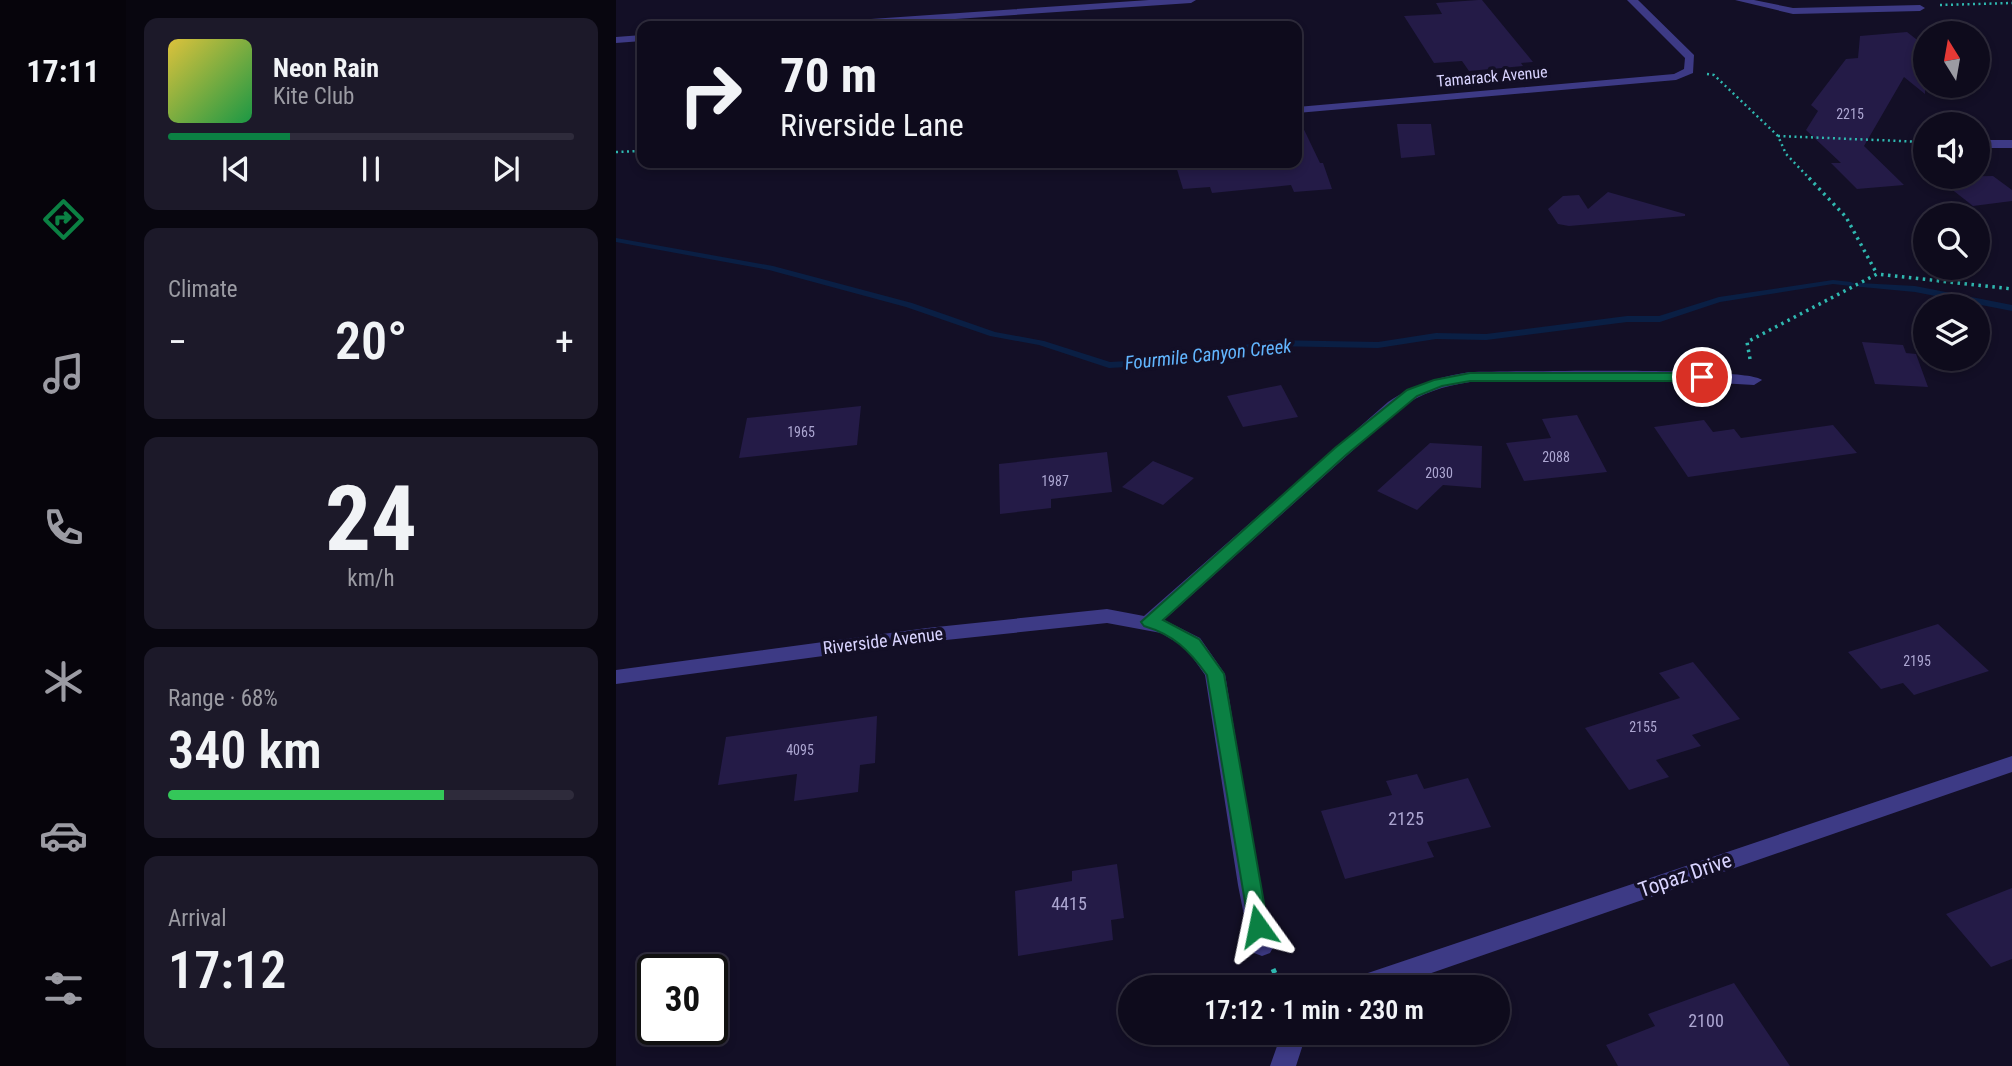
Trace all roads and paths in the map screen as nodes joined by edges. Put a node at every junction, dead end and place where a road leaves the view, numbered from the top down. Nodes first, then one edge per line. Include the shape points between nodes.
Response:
1 (1191, 0) edge
2 (1632, 0) edge
3 (1740, 0) edge
4 (2012, 4) edge
5 (1920, 8) joint
6 (886, 21) edge
7 (637, 38) edge
8 (616, 40) edge
9 (1689, 71) junction
10 (1302, 110) edge
11 (1778, 136) junction
12 (1913, 142) edge
13 (1990, 144) edge
14 (2012, 144) edge
15 (637, 151) edge
16 (616, 152) edge
17 (1877, 274) junction
18 (2012, 289) edge
19 (1754, 380) joint
20 (1150, 622) junction
21 (616, 677) edge
22 (2012, 764) edge
23 (1262, 946) dead end
24 (1394, 975) edge
25 (1290, 1045) edge
26 (1283, 1066) edge

1 - 6 street
2 - 9 street via 1690,57
3 - 5 street via 1793,11
4 - 5 path via 1947,3
7 - 8 street
9 - 10 street, Tamarack Avenue via 1676,77
9 - 11 path via 1714,75
11 - 12 path
11 - 17 path via 1786,154 1846,217
13 - 14 street
15 - 16 path
17 - 18 path
17 - 19 path via 1747,342
19 - 20 street via 1470,377 1412,393
20 - 21 street, Riverside Avenue via 1107,616
20 - 23 street, Riverside Avenue via 1193,643 1216,674
22 - 24 street, Topaz Drive
25 - 26 street

